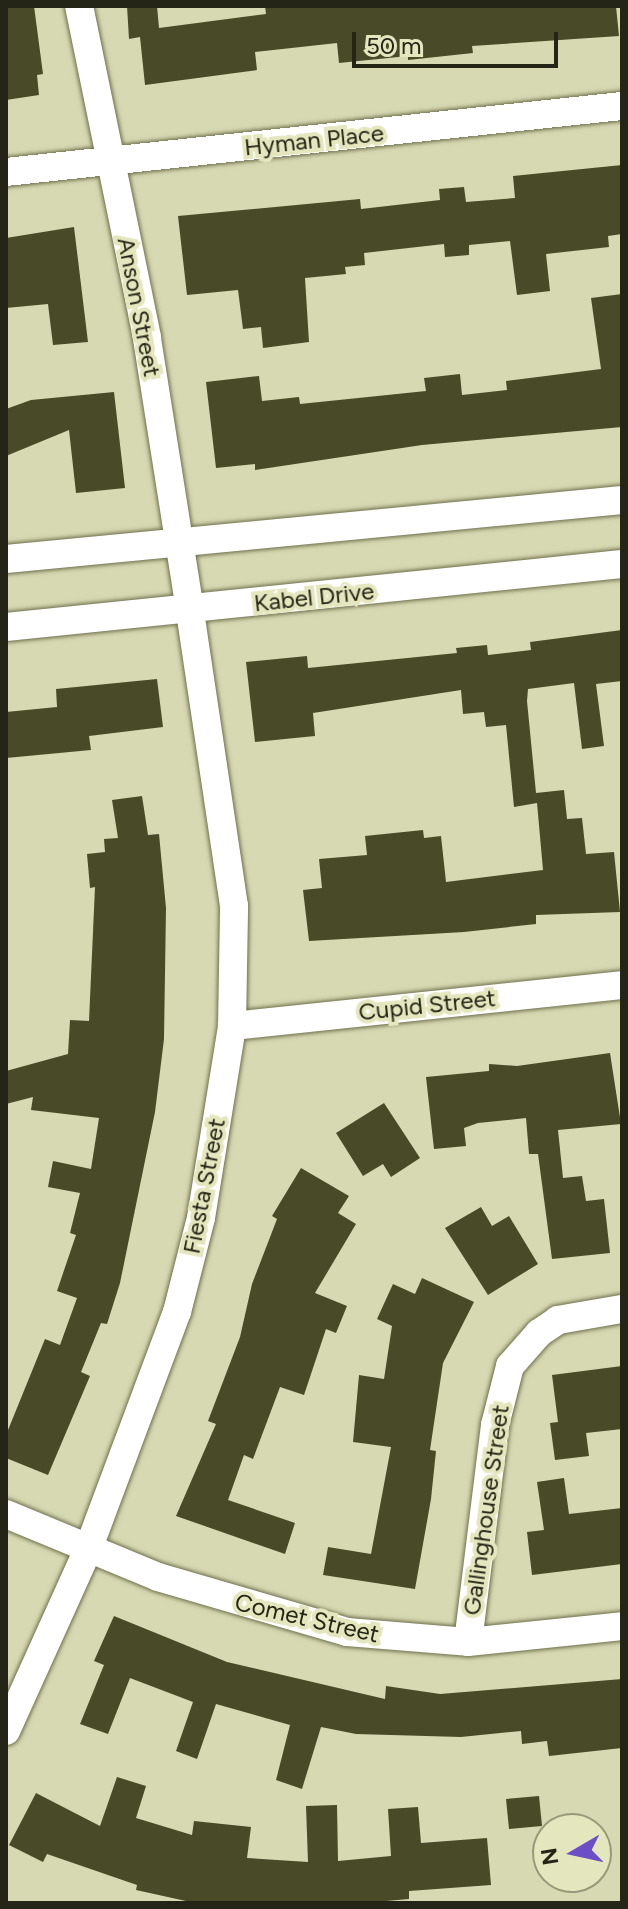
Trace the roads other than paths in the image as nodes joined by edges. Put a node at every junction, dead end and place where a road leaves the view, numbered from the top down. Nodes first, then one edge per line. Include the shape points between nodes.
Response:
1 (79, 6) edge
2 (622, 106) edge
3 (110, 162) junction
4 (6, 172) edge
5 (622, 500) edge
6 (179, 543) junction
7 (6, 559) edge
8 (622, 564) edge
9 (190, 610) junction
10 (6, 627) edge
11 (622, 985) edge
12 (232, 1026) junction
13 (622, 1309) edge
14 (6, 1514) edge
15 (89, 1547) junction
16 (622, 1626) edge
17 (468, 1642) junction
18 (6, 1731) edge

1 - 3 street, Anson Street
2 - 3 street, Hyman Place
3 - 4 street, Hyman Place
3 - 6 street, Anson Street via 147,337
5 - 6 street
6 - 7 street
6 - 9 street, Anson Street
8 - 9 street, Kabel Drive
9 - 10 street, Kabel Drive
9 - 12 street, Fiesta Street via 234,906
11 - 12 street, Cupid Street
12 - 15 street, Fiesta Street via 201,1218 177,1312
13 - 17 street, Gallinghouse Street via 558,1320 510,1366 495,1425
14 - 15 street, Comet Street
15 - 17 street, Comet Street via 158,1577 285,1617 347,1632
15 - 18 street, Fiesta Street
16 - 17 street, Comet Street

